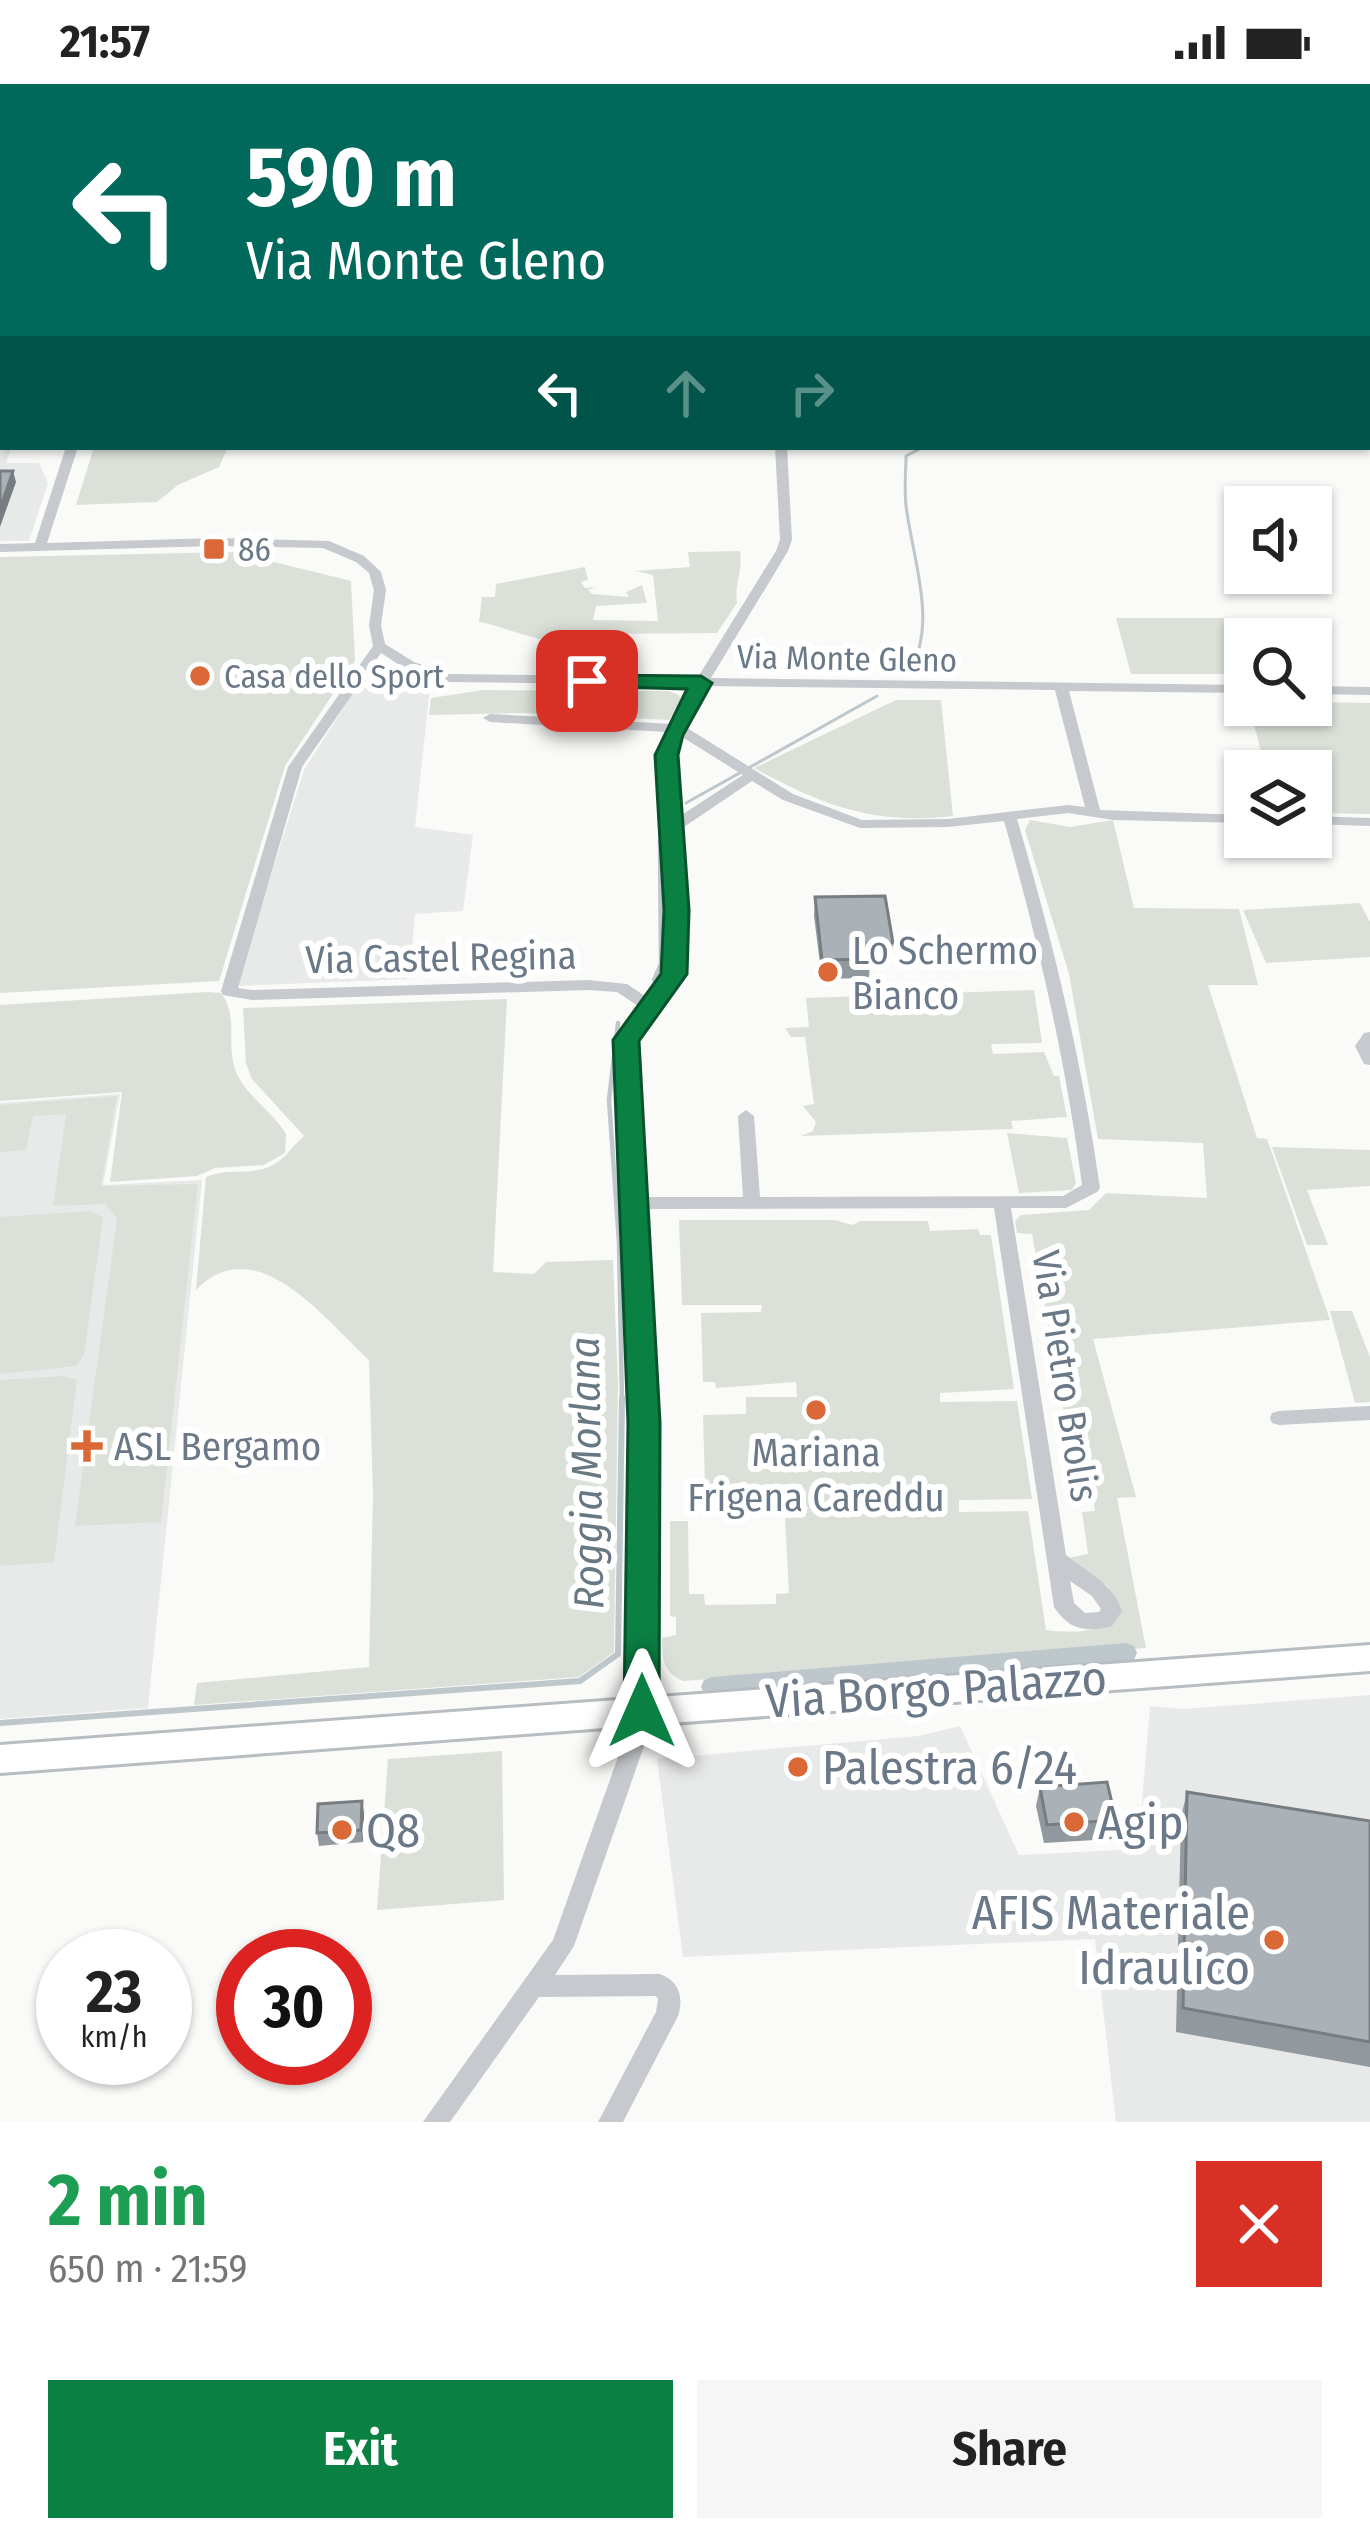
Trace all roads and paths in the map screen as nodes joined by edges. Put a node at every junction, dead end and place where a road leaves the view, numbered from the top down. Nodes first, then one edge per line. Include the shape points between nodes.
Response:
1 (71, 450) edge
2 (781, 450) edge
3 (40, 547) junction
4 (0, 548) edge
5 (379, 646) junction
6 (701, 683) junction
7 (1061, 687) junction
8 (1224, 689) edge
9 (1332, 690) edge
10 (1370, 691) edge
11 (490, 718) dead end
12 (677, 728) junction
13 (742, 771) junction
14 (1093, 811) junction
15 (1009, 815) junction
16 (1224, 819) edge
17 (1332, 821) edge
18 (1370, 822) edge
19 (671, 829) junction
20 (649, 1006) junction
21 (746, 1116) dead end
22 (632, 1202) junction
23 (752, 1203) junction
24 (1002, 1204) junction
25 (1370, 1413) edge
26 (1279, 1418) dead end
27 (1060, 1561) dead end
28 (1370, 1658) edge
29 (642, 1711) junction
30 (0, 1759) edge
31 (536, 1986) junction
32 (435, 2122) edge
33 (610, 2122) edge

1 - 3 street
2 - 6 street via 786,540
3 - 4 street
3 - 5 street via 326,544 375,572
5 - 6 street, Via Monte Gleno via 448,678
5 - 20 street, Via Castel Regina via 295,767 229,991 604,986
6 - 7 street, Via Monte Gleno
6 - 12 street
7 - 8 street, Via Monte Gleno
7 - 14 street
9 - 10 street
11 - 12 street
12 - 13 street
12 - 19 street via 667,755
13 - 15 street via 860,824
13 - 19 street
14 - 15 street
14 - 16 street
15 - 24 street via 1050,952 1091,1188 1066,1202
17 - 18 street
19 - 20 street via 677,961
20 - 22 street via 626,1040
21 - 23 street
22 - 23 street
22 - 29 street via 646,1490
23 - 24 street
24 - 27 street, Via Pietro Brolis
25 - 26 street
28 - 29 main road, Via Borgo Palazzo
29 - 30 main road, Via Borgo Palazzo
29 - 31 street via 562,1946
31 - 32 street
31 - 33 street via 668,1991 666,2016

